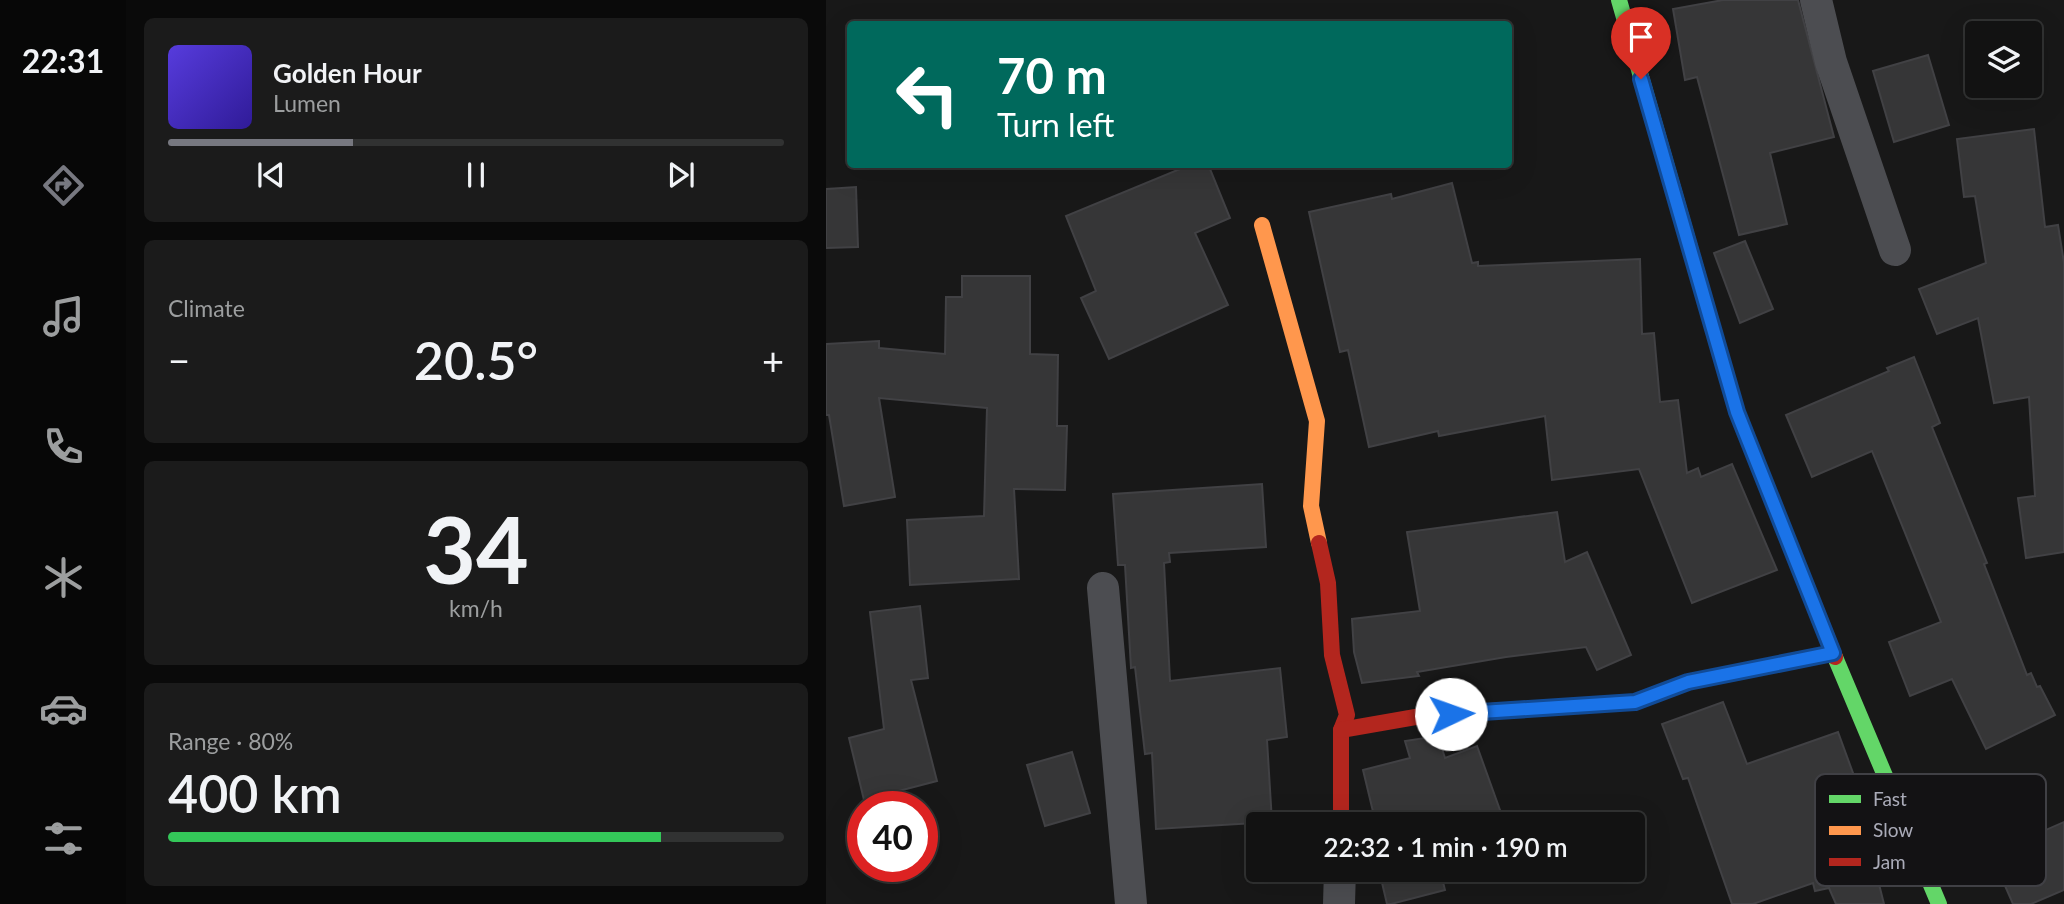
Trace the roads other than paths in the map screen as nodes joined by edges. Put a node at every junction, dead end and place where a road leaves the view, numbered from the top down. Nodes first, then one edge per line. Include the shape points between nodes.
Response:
1 (1619, 0) edge
2 (1816, 0) edge
3 (1262, 225) dead end
4 (1895, 250) dead end
5 (1103, 588) dead end
6 (1833, 653) junction
7 (1340, 730) junction
8 (1884, 774) edge
9 (1341, 812) edge
10 (1340, 882) edge
11 (1931, 886) edge
12 (1131, 904) edge
13 (1339, 904) edge
14 (1939, 904) edge

1 - 6 street via 1737,412
2 - 4 street via 1831,62
3 - 7 street via 1317,421 1311,506 1328,583 1332,655 1347,715
5 - 12 street
6 - 7 street via 1688,682 1635,702 1427,715
6 - 8 street
7 - 9 street
10 - 13 street
11 - 14 street

